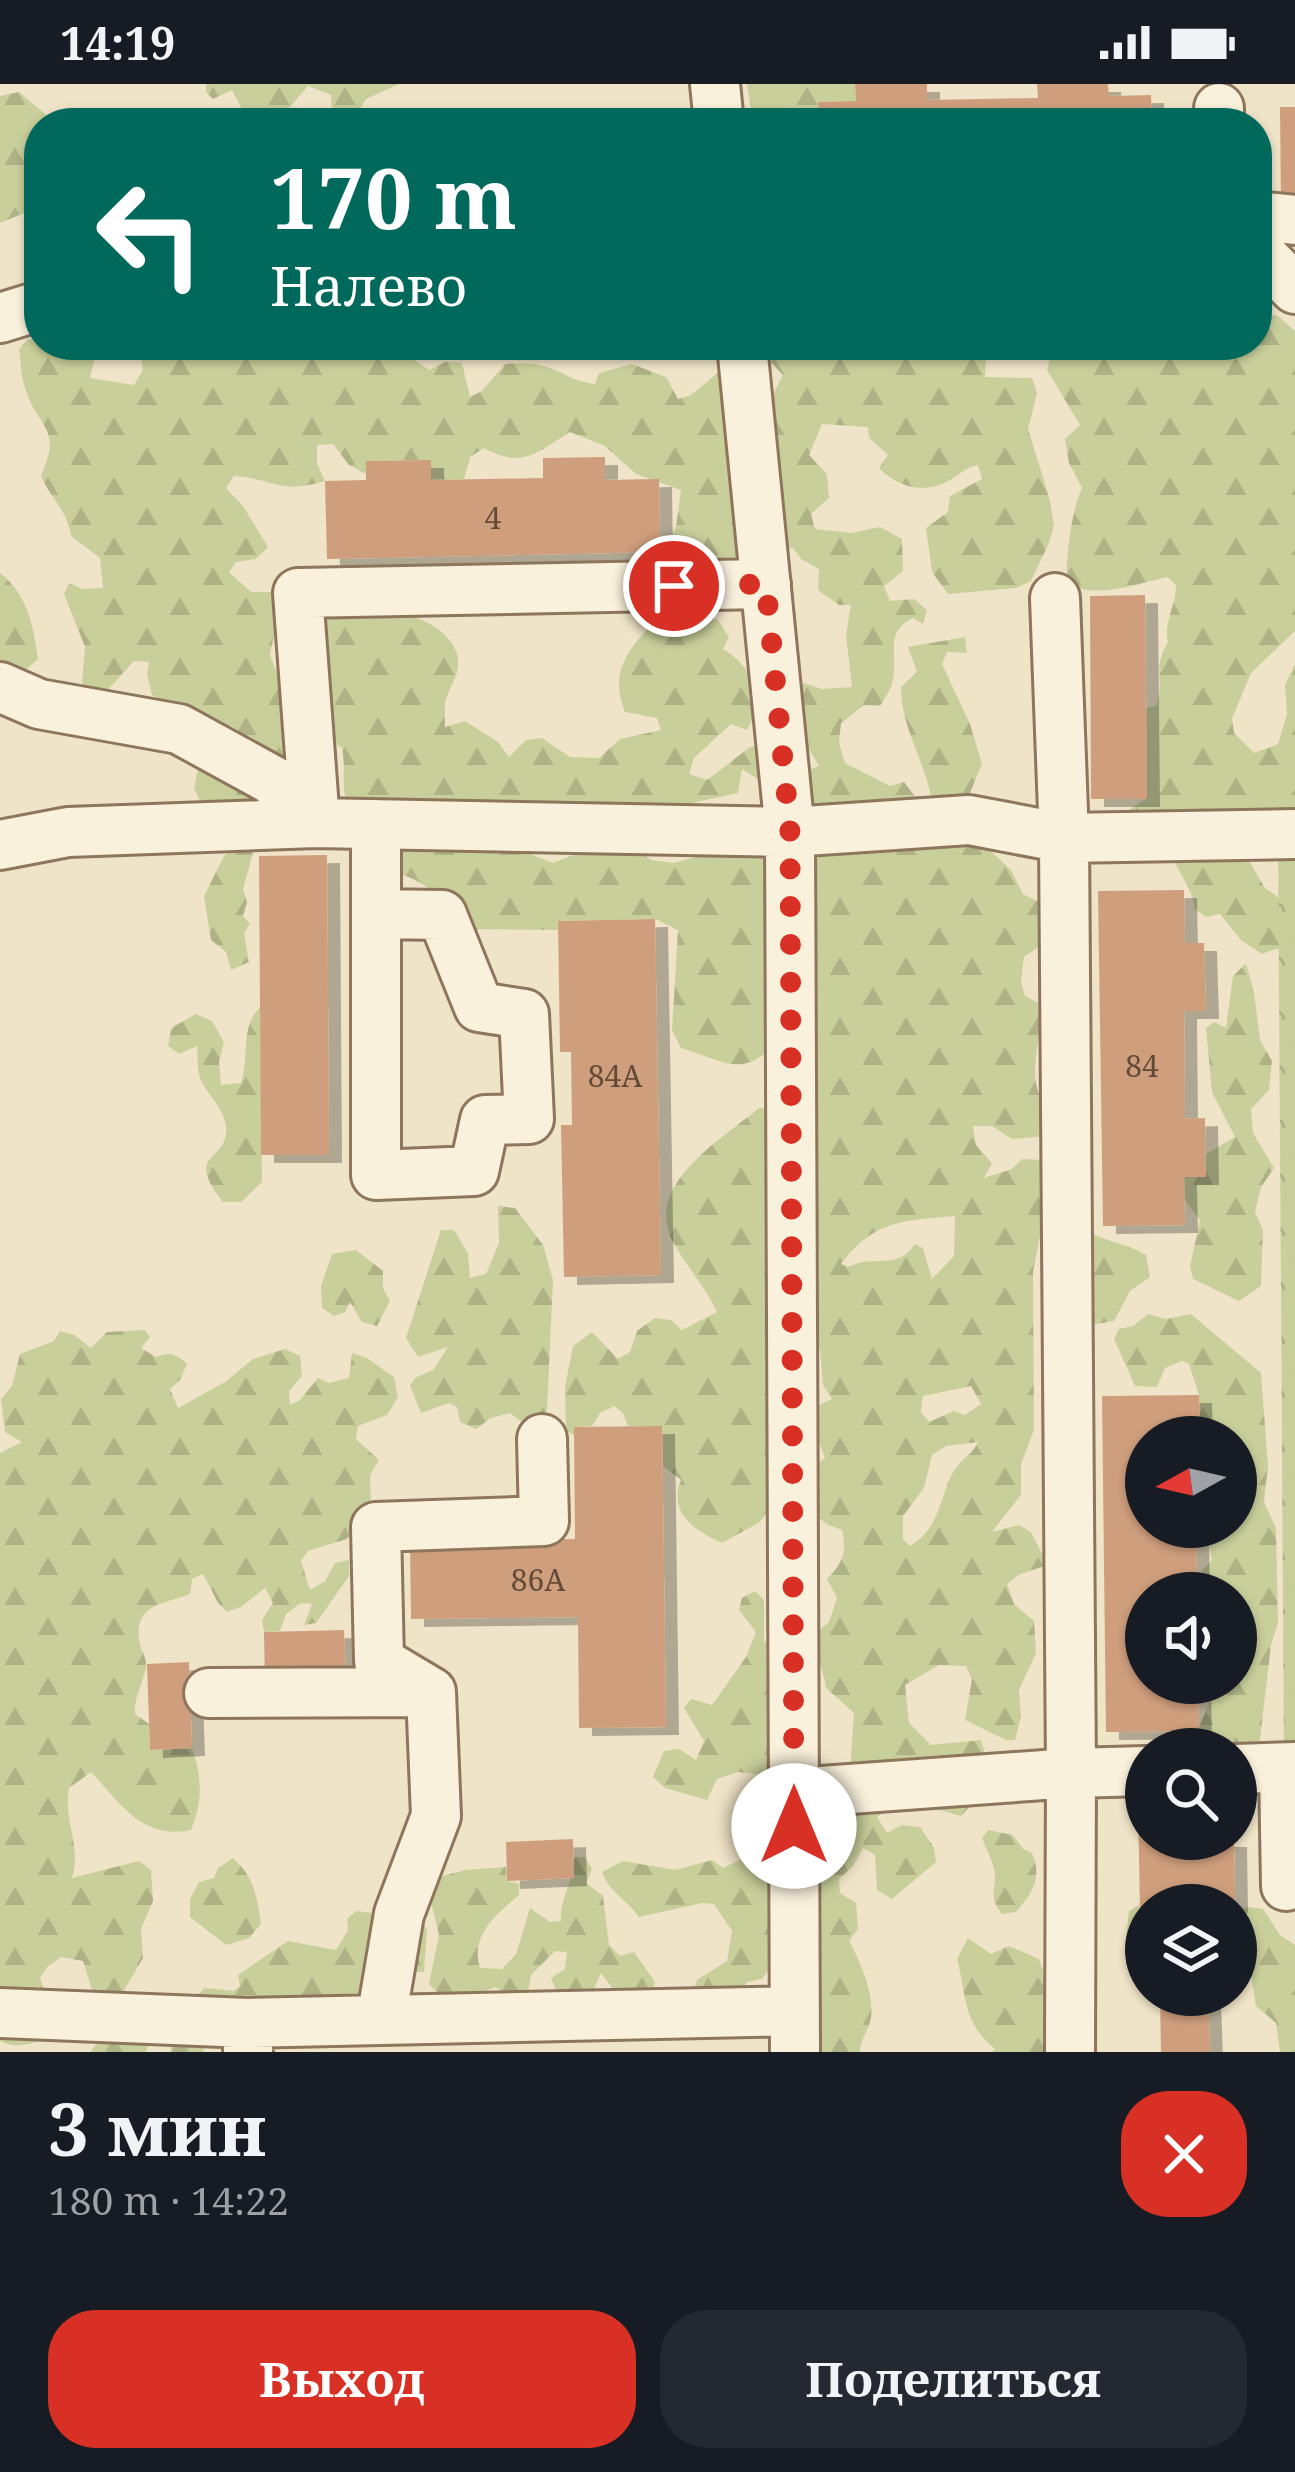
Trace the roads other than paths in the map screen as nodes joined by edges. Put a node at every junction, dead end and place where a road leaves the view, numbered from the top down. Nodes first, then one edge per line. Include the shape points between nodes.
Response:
1 (1272, 265) edge
2 (1295, 289) edge
3 (744, 360) edge
4 (766, 584) junction
5 (1055, 598) dead end
6 (0, 687) edge
7 (315, 823) junction
8 (376, 824) junction
9 (790, 832) junction
10 (1295, 834) edge
11 (1064, 838) junction
12 (0, 844) edge
13 (376, 914) junction
14 (542, 1439) dead end
15 (431, 1692) junction
16 (209, 1693) dead end
17 (1289, 1767) edge
18 (1257, 1768) edge
19 (1125, 1772) edge
20 (1071, 1773) junction
21 (794, 1793) junction
22 (1286, 1886) dead end
23 (0, 2013) edge
24 (381, 2020) junction
25 (795, 2031) edge
26 (248, 2037) edge
27 (1070, 2052) edge

1 - 2 lane
3 - 4 lane
4 - 7 lane via 298,593
4 - 9 lane
5 - 11 lane
6 - 7 lane via 40,704 179,728 272,780
7 - 8 lane
7 - 12 lane via 68,832
8 - 9 lane
8 - 13 lane
9 - 11 lane via 969,820
9 - 21 lane
10 - 11 lane
11 - 20 lane
13 - 13 lane via 376,1175 474,1171 485,1120 529,1119 524,1013 478,1007 442,915
14 - 15 lane via 544,1521 376,1527 379,1661
15 - 16 lane
15 - 24 lane via 436,1816 399,1914
17 - 18 lane
17 - 22 lane
19 - 20 lane
20 - 21 lane
20 - 27 lane
21 - 25 lane
23 - 26 lane
24 - 25 lane
24 - 26 lane

